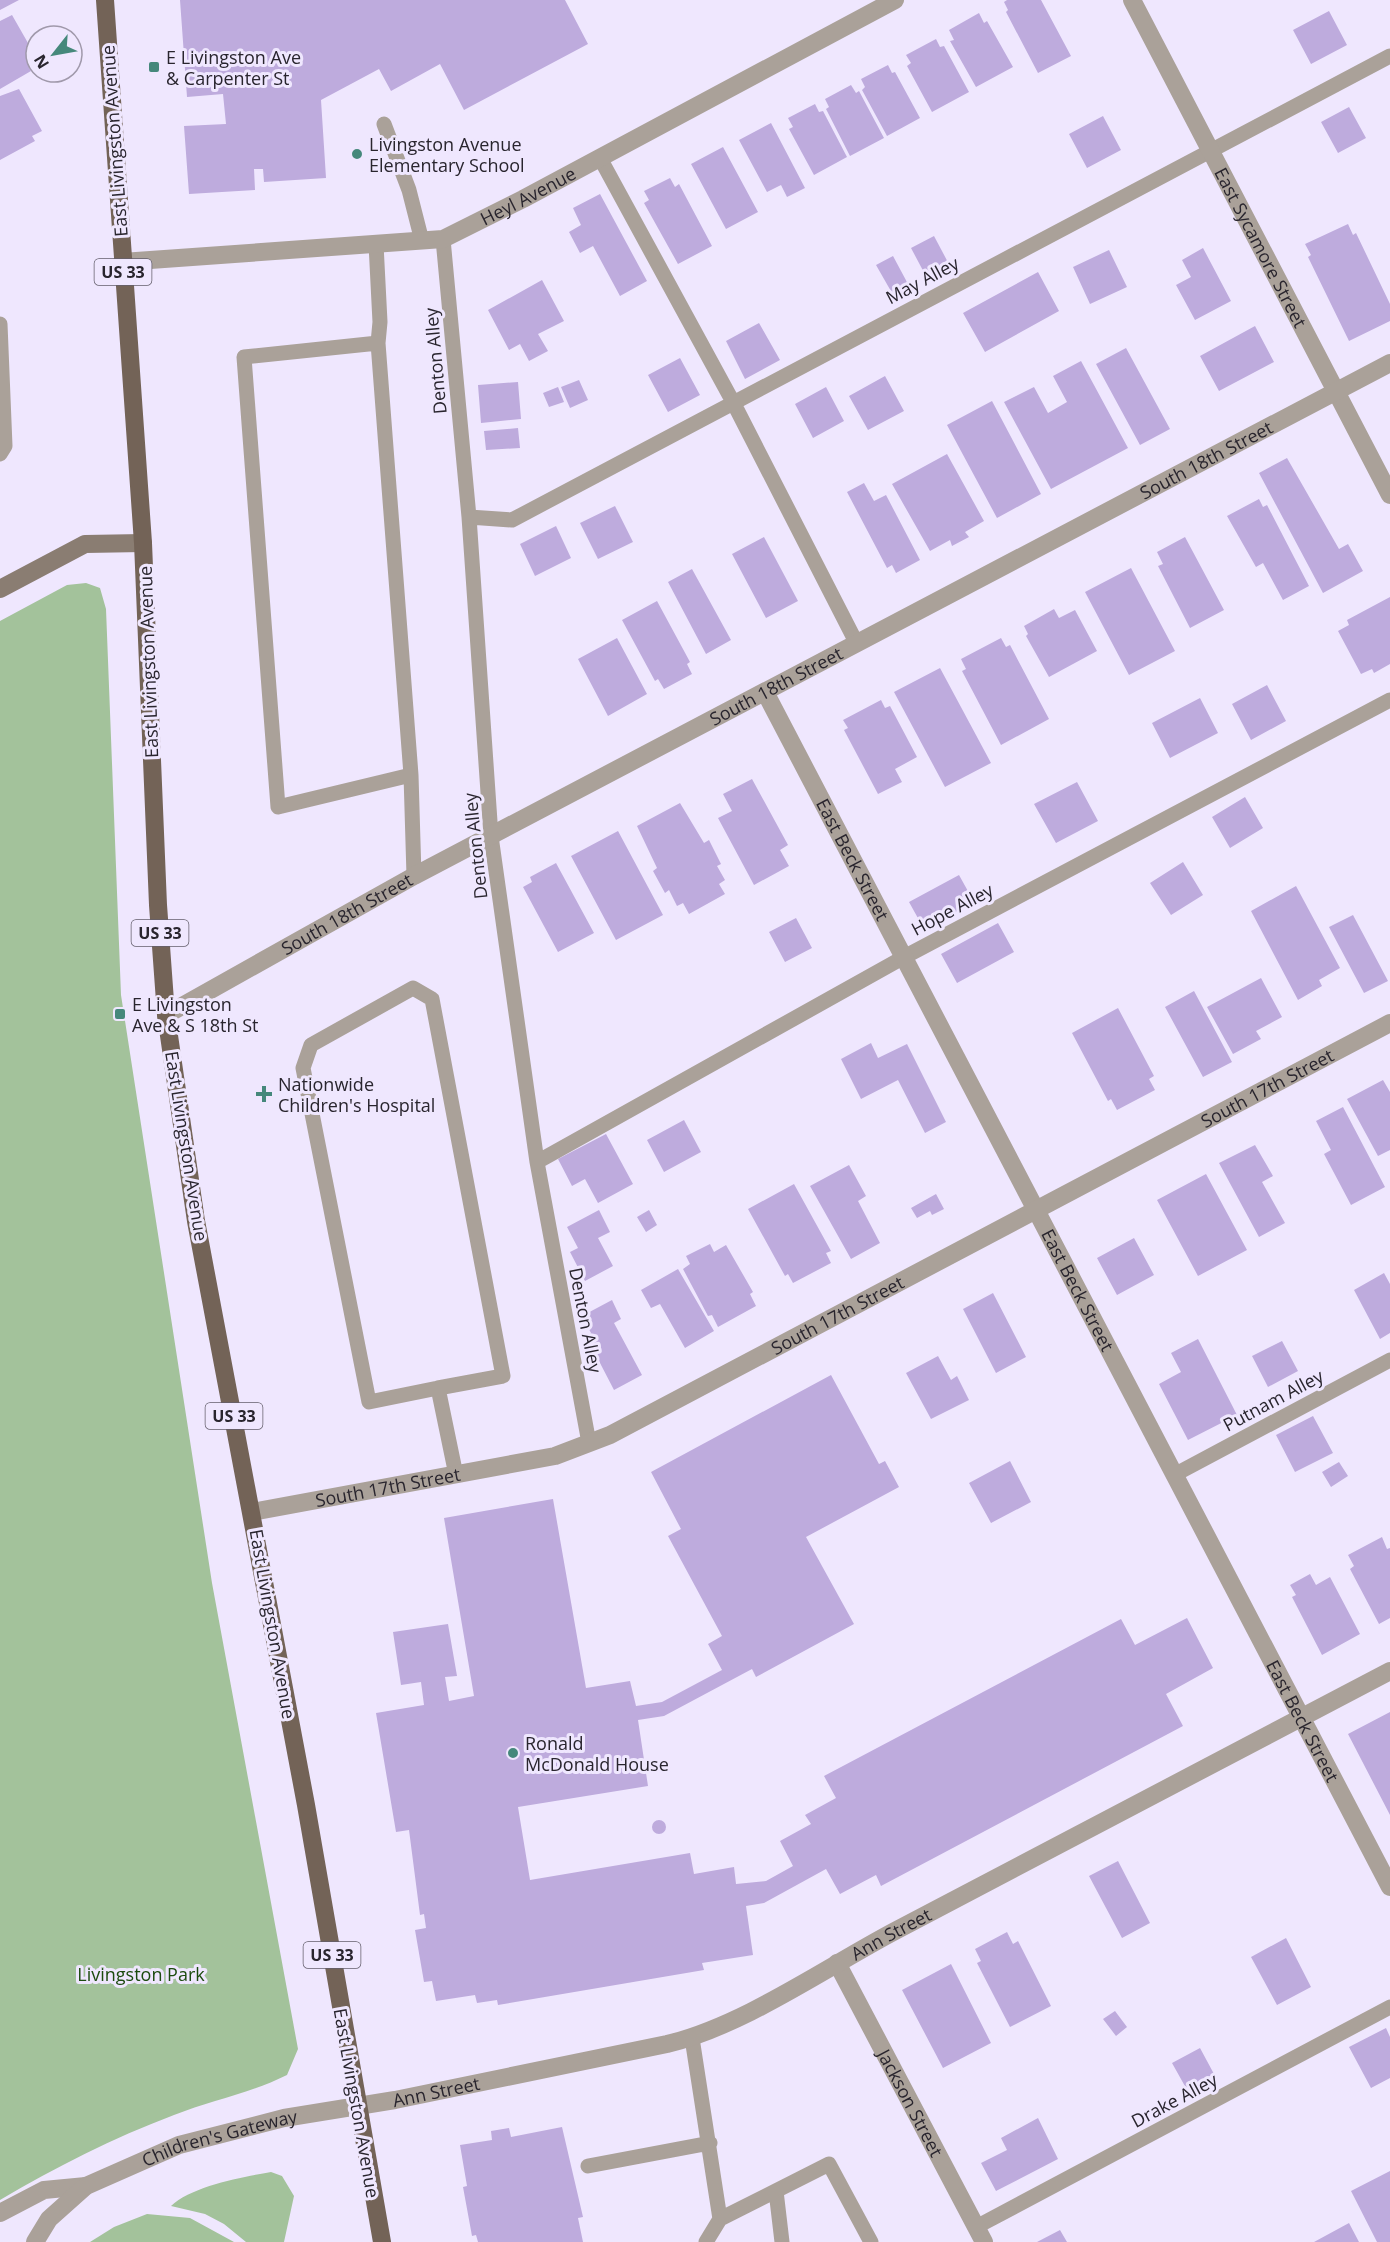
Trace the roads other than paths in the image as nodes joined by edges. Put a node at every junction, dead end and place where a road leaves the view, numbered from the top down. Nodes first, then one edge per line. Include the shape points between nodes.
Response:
1 (105, 0) edge
2 (895, 0) edge
3 (1132, 0) edge
4 (1390, 56) edge
5 (384, 124) dead end
6 (1210, 150) junction
7 (600, 158) junction
8 (443, 239) junction
9 (422, 241) junction
10 (376, 244) junction
11 (122, 262) junction
12 (0, 324) edge
13 (378, 343) junction
14 (1390, 363) edge
15 (1336, 392) junction
16 (734, 402) junction
17 (0, 454) edge
18 (1390, 495) edge
19 (469, 518) junction
20 (143, 543) junction
21 (0, 589) edge
22 (857, 644) junction
23 (765, 692) junction
24 (1390, 700) edge
25 (411, 775) junction
26 (491, 836) junction
27 (414, 876) junction
28 (906, 956) junction
29 (166, 1016) junction
30 (1390, 1023) edge
31 (537, 1162) junction
32 (1035, 1210) junction
33 (1390, 1360) edge
34 (438, 1388) junction
35 (589, 1443) junction
36 (456, 1475) junction
37 (1174, 1475) junction
38 (252, 1512) junction
39 (1390, 1671) edge
40 (1301, 1718) junction
41 (1390, 1887) edge
42 (837, 1963) junction
43 (1390, 2007) edge
44 (692, 2038) junction
45 (359, 2105) junction
46 (710, 2143) junction
47 (588, 2166) dead end
48 (86, 2186) junction
49 (776, 2191) junction
50 (0, 2213) edge
51 (720, 2219) junction
52 (980, 2234) edge
53 (35, 2242) edge
54 (382, 2242) edge
55 (706, 2242) edge
56 (782, 2242) edge
57 (871, 2242) edge

1 - 11 main road, East Livingston Avenue / US 33
2 - 7 street, Heyl Avenue
3 - 6 street, East Sycamore Street
4 - 6 lane, May Alley
5 - 9 lane via 409,190
6 - 15 street, East Sycamore Street
6 - 16 lane, May Alley
7 - 8 street, Heyl Avenue
7 - 16 lane
8 - 9 street, Heyl Avenue
8 - 19 lane, Denton Alley
9 - 10 street, Heyl Avenue
10 - 11 street, Heyl Avenue
10 - 13 lane
11 - 20 main road, East Livingston Avenue / US 33
12 - 17 lane via 5,446
13 - 25 lane
13 - 25 lane via 244,357 278,807
14 - 15 street, South 18th Street
15 - 18 street, East Sycamore Street
15 - 22 street, South 18th Street
16 - 19 lane, May Alley via 512,520
16 - 22 lane
19 - 26 lane, Denton Alley
20 - 21 street via 86,544
20 - 29 main road, East Livingston Avenue / US 33
22 - 23 street, South 18th Street
23 - 26 street, South 18th Street
23 - 28 street, East Beck Street
24 - 28 lane, Hope Alley
25 - 27 lane
26 - 27 street, South 18th Street
26 - 31 lane, Denton Alley
27 - 29 street, South 18th Street
28 - 31 lane, Hope Alley
28 - 32 street, East Beck Street
29 - 38 main road, East Livingston Avenue / US 33 via 196,1221
30 - 32 street, South 17th Street
31 - 35 lane, Denton Alley
32 - 35 street, South 17th Street
32 - 37 street, East Beck Street
33 - 37 lane, Putnam Alley
34 - 34 lane via 503,1376 432,999 413,988 311,1045 303,1068 369,1402
34 - 36 lane
35 - 36 street, South 17th Street via 555,1456
36 - 38 street, South 17th Street
37 - 40 street, East Beck Street
38 - 45 main road, East Livingston Avenue / US 33
39 - 40 street, Ann Street
40 - 41 street, East Beck Street
40 - 42 street, Ann Street
42 - 44 street, Ann Street
42 - 52 street, Jackson Street
43 - 52 lane, Drake Alley
44 - 45 street, Ann Street
44 - 46 lane
45 - 48 street, Children's Gateway via 284,2118 178,2145
45 - 54 main road, East Livingston Avenue / US 33
46 - 47 lane
46 - 51 lane
48 - 50 street, Children's Gateway via 44,2190
48 - 53 street, Children's Gateway via 50,2219
49 - 51 lane
49 - 56 lane
49 - 57 lane via 829,2164
51 - 55 lane

